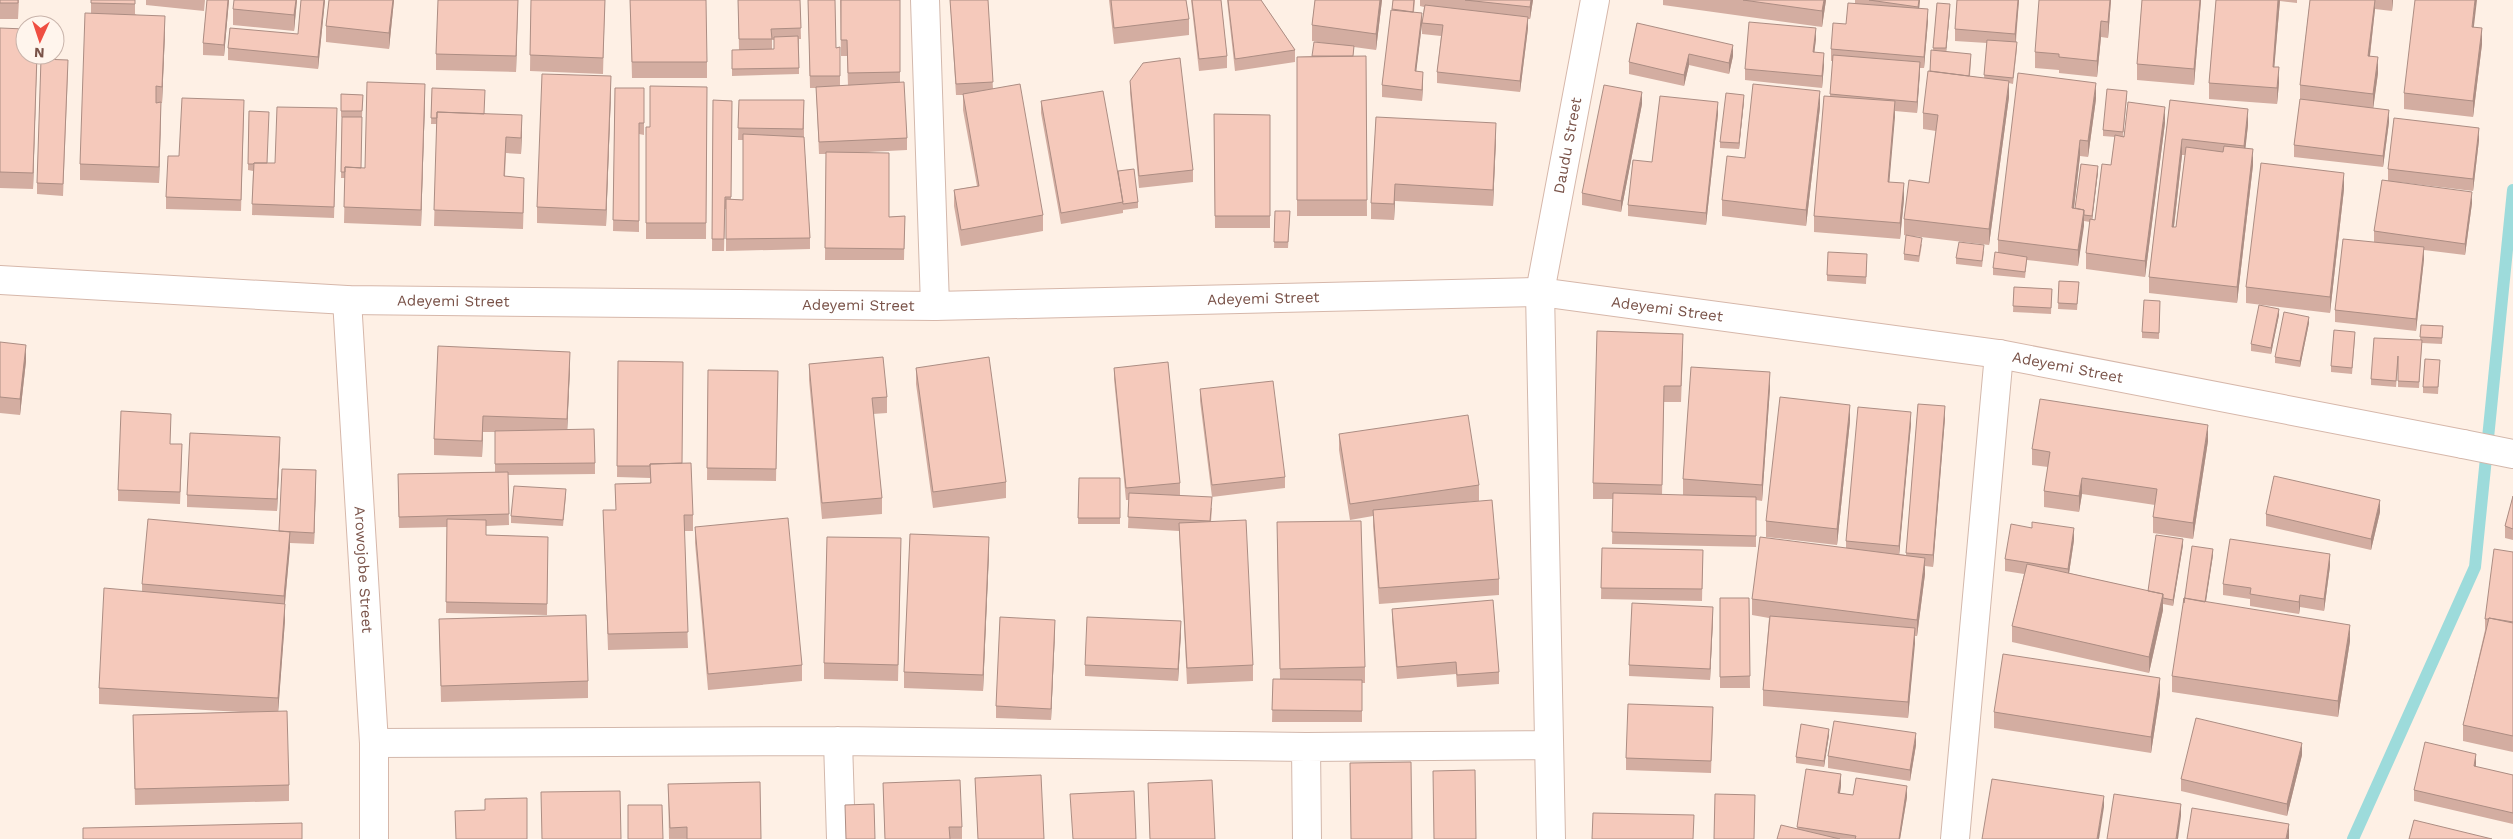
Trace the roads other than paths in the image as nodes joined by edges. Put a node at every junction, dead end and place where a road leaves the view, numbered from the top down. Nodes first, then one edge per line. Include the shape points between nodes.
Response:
1 (925, 0) edge
2 (1595, 0) edge
3 (0, 280) edge
4 (1540, 292) junction
5 (347, 300) junction
6 (935, 306) junction
7 (1999, 354) junction
8 (2513, 454) edge
9 (838, 741) junction
10 (374, 743) junction
11 (1547, 745) junction
12 (1306, 747) junction
13 (374, 839) edge
14 (841, 839) edge
15 (1307, 839) edge
16 (1550, 839) edge
17 (1955, 839) edge

1 - 6 street
2 - 4 street, Daudu Street
3 - 5 street, Adeyemi Street
4 - 6 street, Adeyemi Street
4 - 7 street, Adeyemi Street
4 - 11 street, Daudu Street
5 - 6 street, Adeyemi Street
5 - 10 street, Arowojobe Street
7 - 8 street, Adeyemi Street
7 - 17 street
9 - 10 street
9 - 12 street
9 - 14 street
10 - 13 street, Arowojobe Street
11 - 12 street
11 - 16 street, Daudu Street
12 - 15 street

